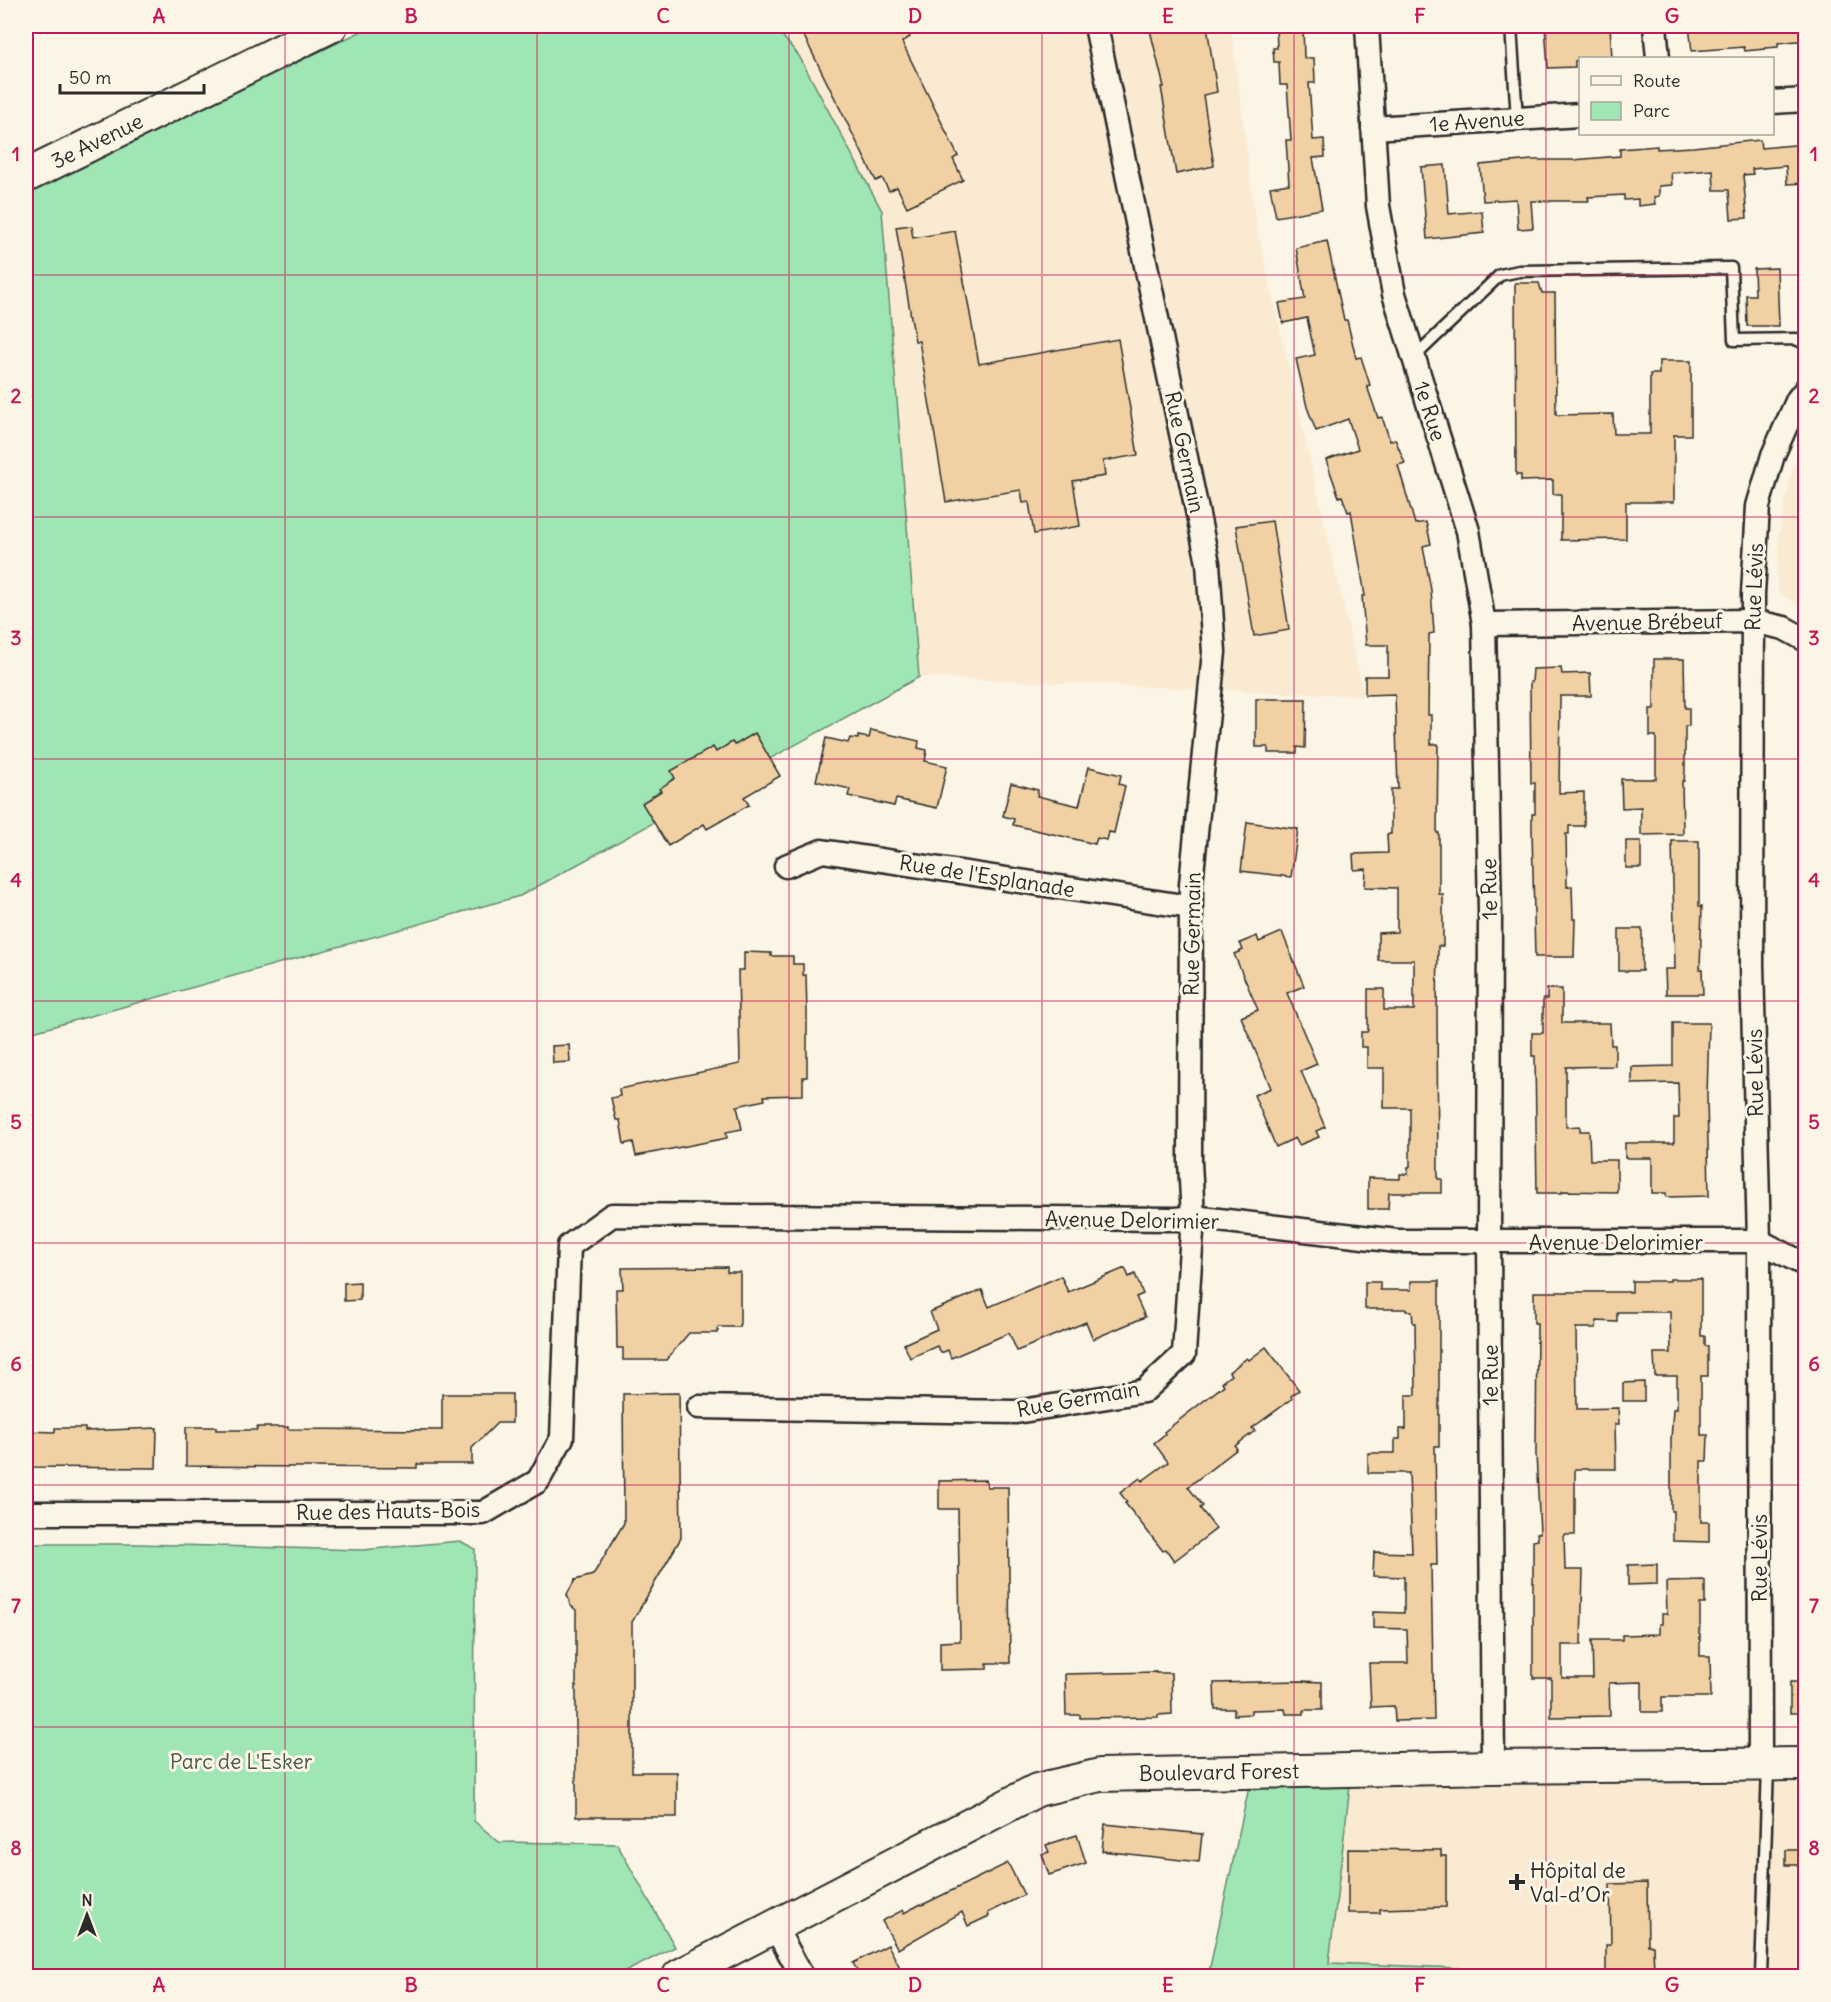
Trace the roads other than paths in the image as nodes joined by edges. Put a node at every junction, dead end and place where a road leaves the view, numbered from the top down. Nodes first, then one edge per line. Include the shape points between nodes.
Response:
1 (331, 26) edge
2 (1096, 26) edge
3 (1367, 26) edge
4 (1511, 26) edge
5 (1655, 26) edge
6 (1658, 57) edge
7 (1806, 100) edge
8 (1774, 102) edge
9 (1579, 115) edge
10 (1517, 119) junction
11 (1373, 128) junction
12 (26, 176) edge
13 (1806, 344) edge
14 (1413, 359) junction
15 (1806, 389) edge
16 (1752, 621) junction
17 (1484, 624) junction
18 (1806, 640) edge
19 (786, 866) dead end
20 (1190, 907) junction
21 (1193, 1217) junction
22 (1759, 1241) junction
23 (1489, 1242) junction
24 (569, 1246) joint
25 (1806, 1265) edge
26 (699, 1407) dead end
27 (26, 1513) edge
28 (1806, 1764) edge
29 (1764, 1766) junction
30 (1493, 1767) junction
31 (775, 1927) junction
32 (679, 1977) edge
33 (802, 1977) edge
34 (1761, 1977) edge

1 - 12 street, 3e Avenue
2 - 20 street, Rue Germain via 1208,563 1214,652
3 - 11 street, 1e Rue
4 - 10 lane
5 - 6 street
7 - 8 street
9 - 10 street, 1e Avenue
10 - 11 street, 1e Avenue
11 - 14 street, 1e Rue via 1378,206 1394,294
13 - 14 lane via 1796,339 1734,340 1731,268 1519,271 1500,275
14 - 17 street, 1e Rue via 1468,531
15 - 16 street, Rue Lévis via 1773,455 1758,506
16 - 17 street, Avenue Brébeuf
16 - 18 street, Avenue Brébeuf via 1784,628
16 - 22 street, Rue Lévis via 1752,964
17 - 23 street, 1e Rue via 1490,911
19 - 20 street, Rue de l'Esplanade via 822,851
20 - 21 street, Rue Germain
21 - 23 street, Avenue Delorimier via 1397,1241
21 - 24 street, Avenue Delorimier via 612,1215
21 - 26 street, Rue Germain via 1184,1354 1144,1391 1016,1412
22 - 23 street, Avenue Delorimier
22 - 25 street, Avenue Delorimier
22 - 29 street, Rue Lévis
23 - 30 street, 1e Rue
24 - 27 street, Rue des Hauts-Bois via 562,1438 538,1481 483,1512
28 - 29 street, Boulevard Forest
29 - 30 street, Boulevard Forest
29 - 34 lane
30 - 31 street, Boulevard Forest via 1100,1775 1037,1790
31 - 32 street, Boulevard Forest
31 - 33 street

